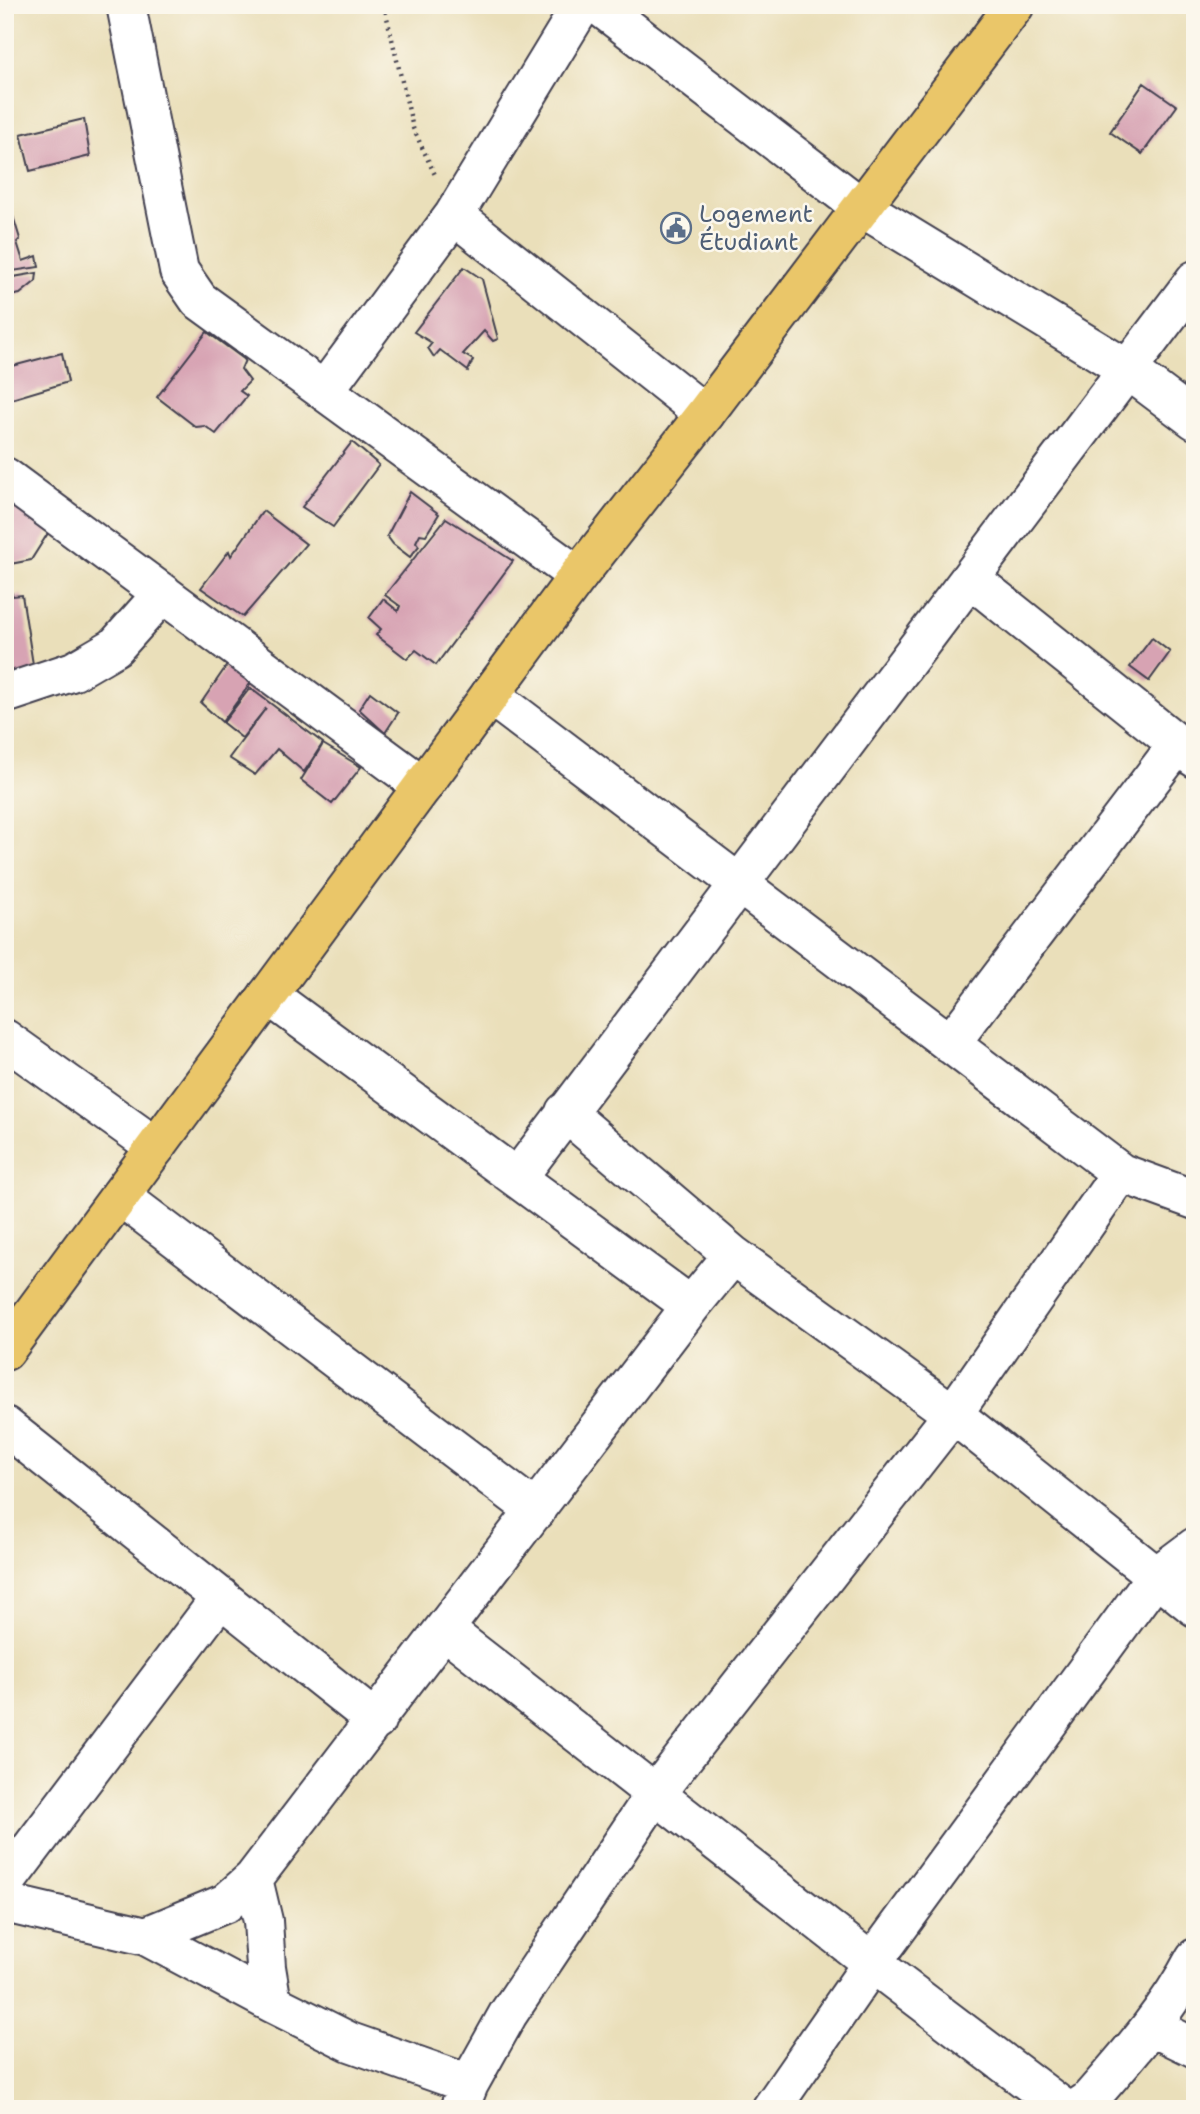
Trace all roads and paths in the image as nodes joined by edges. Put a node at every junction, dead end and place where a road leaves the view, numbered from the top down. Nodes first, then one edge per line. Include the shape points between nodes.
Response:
1 (125, 5) edge
2 (384, 5) edge
3 (582, 5) edge
4 (598, 5) edge
5 (1015, 5) edge
6 (861, 206) junction
7 (454, 215) junction
8 (1195, 279) edge
9 (1128, 369) junction
10 (324, 391) junction
11 (705, 414) junction
12 (1195, 420) edge
13 (5, 477) edge
14 (578, 576) junction
15 (970, 578) junction
16 (163, 593) junction
17 (5, 694) edge
18 (490, 695) junction
19 (1186, 751) edge
20 (423, 786) junction
21 (739, 884) junction
22 (268, 995) junction
23 (5, 1039) edge
24 (950, 1044) junction
25 (565, 1112) junction
26 (156, 1147) junction
27 (1121, 1173) junction
28 (517, 1178) junction
29 (120, 1196) junction
30 (1195, 1200) edge
31 (733, 1255) junction
32 (691, 1306) junction
33 (5, 1350) edge
34 (953, 1414) junction
35 (5, 1426) edge
36 (536, 1511) junction
37 (1195, 1547) edge
38 (1156, 1577) junction
39 (221, 1597) junction
40 (1195, 1607) edge
41 (445, 1630) junction
42 (376, 1721) junction
43 (655, 1794) junction
44 (253, 1880) junction
45 (5, 1883) edge
46 (5, 1903) edge
47 (146, 1936) junction
48 (1195, 1958) edge
49 (872, 1963) junction
50 (272, 2003) junction
51 (1152, 2027) junction
52 (1195, 2048) edge
53 (464, 2097) edge
54 (771, 2109) edge
55 (1066, 2109) edge
56 (1076, 2109) edge

1 - 10 street via 179,271 199,300
2 - 7 path via 413,128
3 - 7 street
4 - 6 street
5 - 6 main road
6 - 9 street
6 - 11 main road
7 - 10 street
7 - 11 street
8 - 9 street
9 - 12 street
9 - 15 street
10 - 14 street
11 - 14 main road
13 - 16 street
14 - 18 main road
15 - 19 street
15 - 21 street
16 - 17 street via 115,647 74,671
16 - 20 street
18 - 20 main road
18 - 21 street
19 - 24 street
20 - 22 main road
21 - 24 street
21 - 25 street
22 - 26 main road
22 - 28 street
23 - 26 street
24 - 27 street
25 - 28 street
25 - 31 street
26 - 29 main road
27 - 30 street
27 - 34 street
28 - 32 street
29 - 33 main road
29 - 36 street
31 - 32 street
31 - 34 street
32 - 36 street
34 - 38 street
34 - 43 street
35 - 39 street
36 - 41 street
37 - 38 street
38 - 40 street
38 - 49 street
39 - 42 street
39 - 45 street
41 - 42 street
41 - 43 street
42 - 44 street
43 - 49 street
43 - 53 street via 508,2014
44 - 47 street via 226,1903
44 - 50 street via 263,1921
46 - 47 street
47 - 50 street
48 - 51 street
49 - 54 street
49 - 55 street
50 - 53 street
51 - 52 street
51 - 56 street

